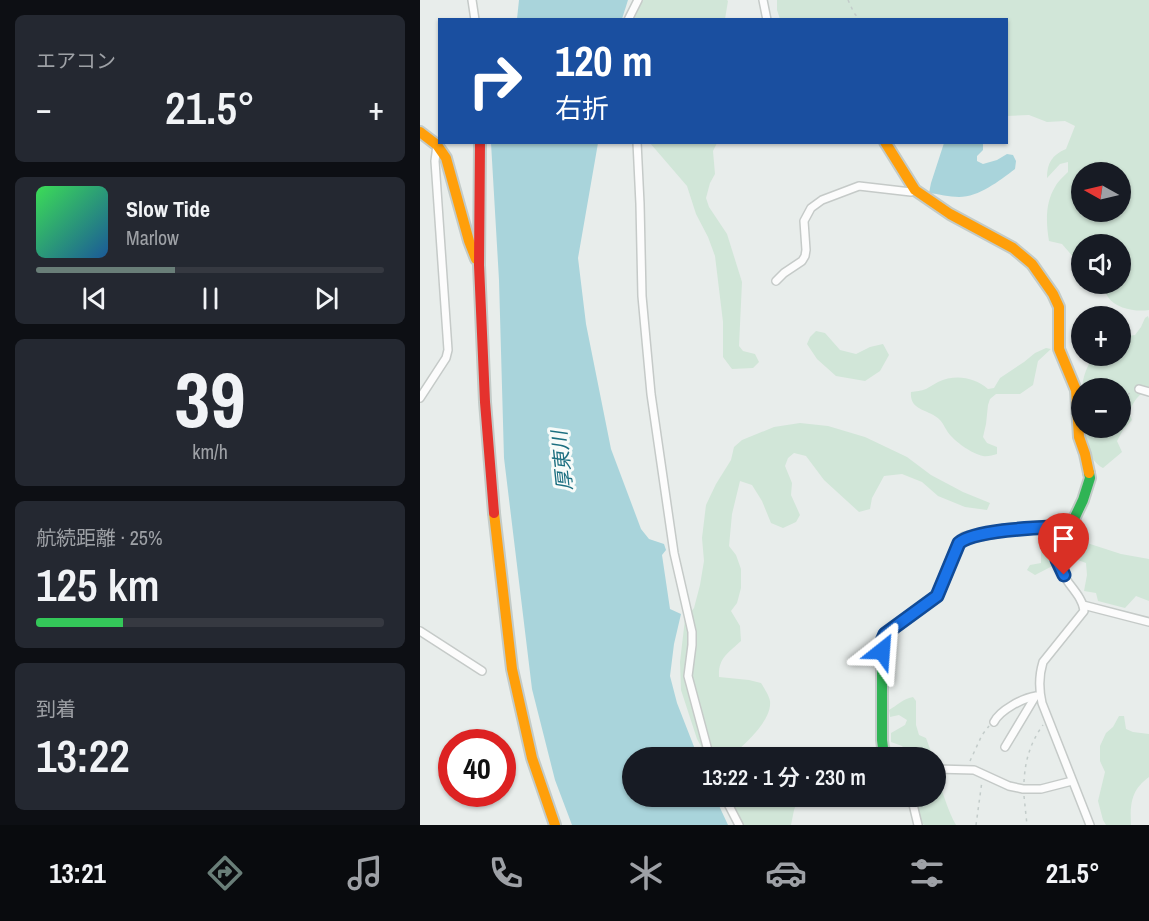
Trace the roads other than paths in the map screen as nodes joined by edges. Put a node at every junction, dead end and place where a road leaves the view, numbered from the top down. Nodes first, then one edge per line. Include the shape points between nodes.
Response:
1 (472, 0) edge
2 (638, 0) edge
3 (763, 0) edge
4 (475, 18) edge
5 (629, 18) edge
6 (767, 18) edge
7 (420, 132) edge
8 (480, 144) edge
9 (637, 144) edge
10 (886, 144) edge
11 (437, 145) junction
12 (915, 190) junction
13 (479, 265) junction
14 (776, 281) dead end
15 (1139, 389) dead end
16 (1149, 392) edge
17 (421, 394) edge
18 (1056, 527) junction
19 (1083, 605) junction
20 (1149, 621) edge
21 (420, 631) edge
22 (482, 671) dead end
23 (1037, 696) junction
24 (994, 722) road end
25 (707, 747) edge
26 (883, 747) edge
27 (1005, 747) dead end
28 (946, 769) edge
29 (1072, 781) junction
30 (730, 807) edge
31 (913, 807) edge
32 (555, 825) edge
33 (739, 825) edge
34 (918, 825) edge
35 (1090, 825) edge

1 - 4 street
2 - 5 street
3 - 6 street
7 - 11 street
8 - 13 street
9 - 25 street via 642,296 651,394 674,553 692,632 688,676
10 - 12 street
11 - 13 street via 446,158
11 - 17 street via 435,173 448,350
12 - 14 street via 859,186 822,200 811,208 804,221 805,256
12 - 18 street via 1023,255 1059,307 1059,349 1076,390 1079,437 1090,477 1074,519
13 - 32 street via 492,495 512,669 532,758
15 - 16 street
18 - 19 street via 1057,560
18 - 26 street via 965,538 959,543 937,596 885,634
19 - 20 street
19 - 23 street via 1080,617 1043,662
21 - 22 street
23 - 24 street via 1014,705
23 - 27 street
23 - 29 street
28 - 29 street via 974,770 1023,789
29 - 35 street
30 - 33 street
31 - 34 street

